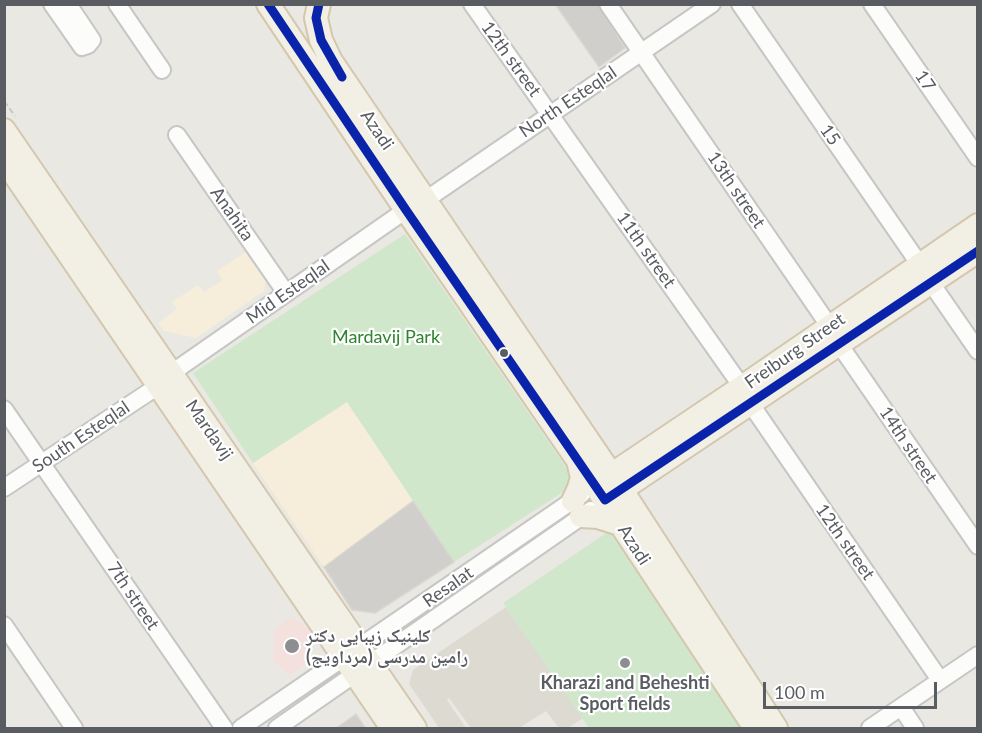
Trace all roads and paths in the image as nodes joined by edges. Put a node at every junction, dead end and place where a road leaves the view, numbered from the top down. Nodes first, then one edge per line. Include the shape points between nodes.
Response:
1 (52, 4) edge
2 (68, 4) edge
3 (117, 4) edge
4 (319, 4) edge
5 (472, 4) edge
6 (608, 4) edge
7 (712, 4) edge
8 (740, 4) edge
9 (872, 4) edge
10 (273, 6) edge
11 (641, 52) junction
12 (162, 70) dead end
13 (550, 113) junction
14 (4, 130) edge
15 (177, 135) dead end
16 (978, 158) edge
17 (4, 159) edge
18 (415, 205) junction
19 (978, 225) edge
20 (978, 251) edge
21 (926, 274) junction
22 (286, 292) junction
23 (835, 335) junction
24 (978, 351) edge
25 (164, 380) junction
26 (746, 395) junction
27 (4, 408) edge
28 (585, 453) junction
29 (42, 464) junction
30 (642, 464) junction
31 (608, 487) junction
32 (4, 489) edge
33 (577, 508) junction
34 (627, 516) junction
35 (978, 546) edge
36 (4, 626) edge
37 (978, 655) edge
38 (357, 661) junction
39 (940, 681) junction
40 (901, 707) junction
41 (74, 729) edge
42 (224, 729) edge
43 (241, 729) edge
44 (277, 729) edge
45 (392, 729) edge
46 (415, 729) edge
47 (756, 729) edge
48 (776, 729) edge
49 (870, 729) edge
50 (915, 729) edge

1 - 2 street via 82,47 88,45 92,40
3 - 12 street
4 - 18 main road, Azadi via 316,18 331,61
5 - 13 street, 12th street
6 - 11 street
7 - 11 street, North Esteqlal
8 - 21 street, 15
9 - 16 street, 17
10 - 18 main road, Azadi
11 - 13 street, North Esteqlal
11 - 23 street, 13th street
13 - 18 street, North Esteqlal
13 - 26 street, 11th street
14 - 25 main road, Mardavij
15 - 22 street, Anahita
17 - 25 main road, Mardavij
18 - 22 street, Mid Esteqlal
18 - 28 main road, Azadi
19 - 21 main road, Freiburg Street
20 - 21 main road, Freiburg Street
21 - 23 main road, Freiburg Street
21 - 24 street, 15
22 - 25 street, Mid Esteqlal
23 - 26 main road, Freiburg Street
23 - 35 street, 14th street
25 - 29 street, South Esteqlal
25 - 38 main road, Mardavij
26 - 30 main road, Freiburg Street
26 - 39 street, 12th street
27 - 29 street, 7th street
28 - 30 main road
28 - 31 main road, Azadi
28 - 33 main road
29 - 32 street, South Esteqlal
29 - 42 street, 7th street
30 - 31 main road, Freiburg Street
30 - 34 main road
31 - 33 street, Resalat
31 - 34 main road, Azadi
33 - 34 main road via 598,517
33 - 38 street, Resalat
34 - 47 main road, Azadi
34 - 48 main road, Azadi
36 - 41 street
37 - 39 street
38 - 43 street, Resalat
38 - 44 street, Resalat
38 - 45 main road, Mardavij
38 - 46 main road, Mardavij
39 - 40 street
40 - 49 street
40 - 50 street

